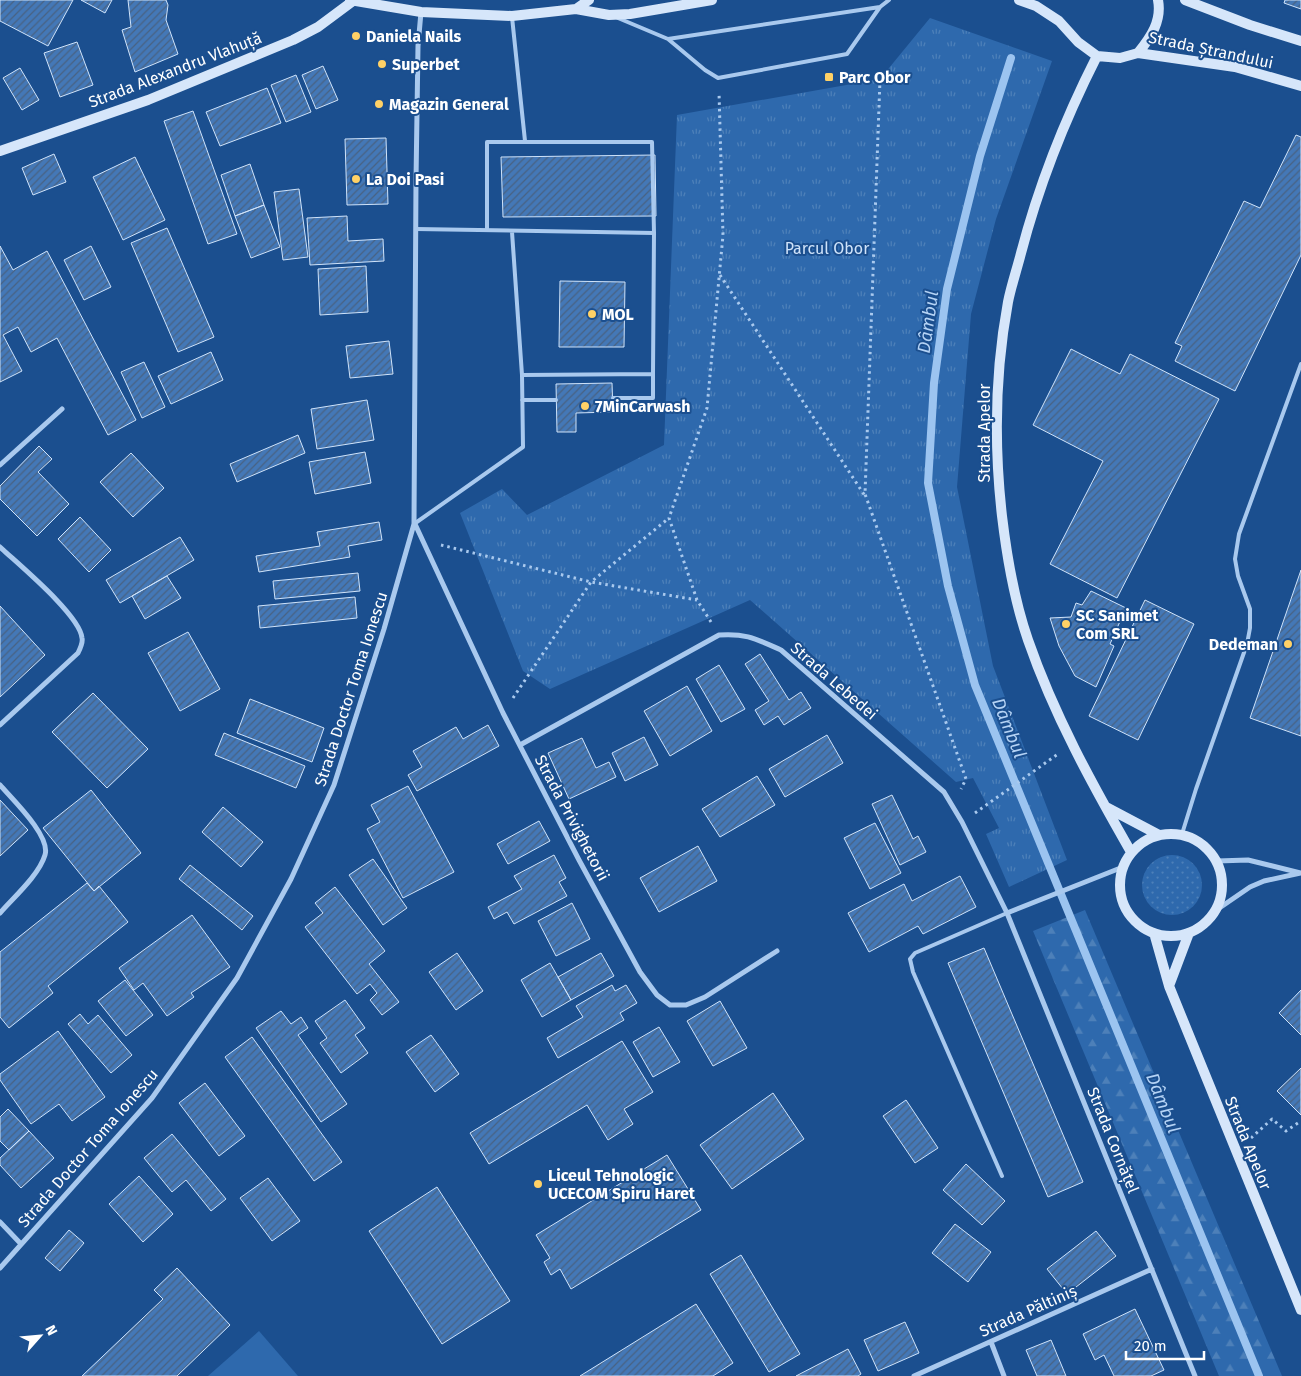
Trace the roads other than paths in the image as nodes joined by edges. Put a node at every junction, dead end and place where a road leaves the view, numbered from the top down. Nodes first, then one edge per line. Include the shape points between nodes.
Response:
1 (589, 0) edge
2 (712, 0) edge
3 (888, 0) edge
4 (1020, 0) edge
5 (1158, 0) edge
6 (1185, 0) edge
7 (351, 1) edge
8 (880, 7) junction
9 (576, 8) junction
10 (421, 12) junction
11 (608, 14) junction
12 (512, 16) junction
13 (668, 39) junction
14 (1301, 41) edge
15 (1138, 53) junction
16 (1097, 56) junction
17 (1301, 86) edge
18 (525, 142) junction
19 (0, 151) edge
20 (416, 229) junction
21 (487, 230) junction
22 (512, 232) junction
23 (654, 233) junction
24 (1301, 364) edge
25 (653, 374) junction
26 (522, 375) junction
27 (613, 398) dead end
28 (522, 400) junction
29 (556, 400) dead end
30 (62, 409) dead end
31 (0, 465) edge
32 (414, 524) junction
33 (0, 547) edge
34 (0, 725) edge
35 (520, 745) junction
36 (0, 785) edge
37 (1105, 807) junction
38 (1182, 834) junction
39 (1158, 835) junction
40 (1131, 852) junction
41 (1217, 861) junction
42 (1123, 866) junction
43 (1301, 873) edge
44 (1215, 911) junction
45 (0, 913) edge
46 (1006, 913) junction
47 (1154, 933) junction
48 (1189, 933) junction
49 (777, 951) dead end
50 (1169, 986) junction
51 (1002, 1176) dead end
52 (0, 1222) edge
53 (21, 1244) junction
54 (0, 1268) edge
55 (1152, 1269) junction
56 (1301, 1310) edge
57 (991, 1342) junction
58 (914, 1376) edge
59 (1004, 1376) edge
60 (1195, 1376) edge

1 - 9 street
2 - 11 street via 630,14
3 - 8 lane
4 - 16 street via 1059,21 1078,42
5 - 15 street, Strada Ștrandului via 1160,11 1153,34
6 - 14 street, Strada Ștrandului via 1250,26
7 - 10 street
7 - 19 street, Strada Alexandru Vlahuță via 318,27 293,40 148,100
8 - 13 lane
8 - 13 lane via 847,54 718,78
9 - 11 street
9 - 12 street
10 - 12 street
10 - 20 street, Strada Doctor Toma Ionescu
11 - 13 lane
12 - 18 lane
15 - 16 street via 1120,58
15 - 17 street, Strada Ștrandului via 1235,67
16 - 37 street, Strada Apelor via 1060,133 1045,173 1008,301 1001,351 997,428 998,482 1004,532 1012,582 1027,638 1045,686
18 - 21 lane via 487,142
18 - 23 lane via 652,142
20 - 21 lane
20 - 32 street, Strada Doctor Toma Ionescu
21 - 22 lane
22 - 23 lane
22 - 26 lane
23 - 25 lane
24 - 38 lane via 1239,534 1235,559 1250,609 1247,644
25 - 26 lane
25 - 27 lane via 653,398
26 - 28 lane
28 - 29 lane
28 - 32 lane via 523,447
30 - 31 street
32 - 35 street, Strada Privighetorii
32 - 53 street, Strada Doctor Toma Ionescu via 334,786 292,879 237,978 152,1098
33 - 34 street via 65,609 77,624 83,639 78,653
35 - 46 street, Strada Lebedei via 719,635 738,634 754,638 780,650 944,792
35 - 49 street, Strada Privighetorii via 635,964 657,995 670,1005 686,1005 705,997
36 - 45 street via 34,822 46,853 38,870
37 - 39 street
37 - 40 street, Strada Apelor
38 - 39 street
38 - 41 street via 1208,849
39 - 40 street
40 - 42 street
41 - 43 street via 1248,860
41 - 44 street via 1222,895
42 - 46 street
42 - 47 street via 1120,882 1128,913
43 - 44 street via 1250,887
44 - 48 street via 1204,924
46 - 51 lane via 915,953 910,960
46 - 55 street, Strada Cornățel
47 - 48 street via 1171,936
47 - 50 street, Strada Apelor
48 - 50 street
50 - 56 street, Strada Apelor
52 - 53 street
53 - 54 street, Strada Doctor Toma Ionescu
55 - 57 street, Strada Păltiniș
55 - 60 street, Strada Cornățel
57 - 58 street, Strada Păltiniș
57 - 59 street

